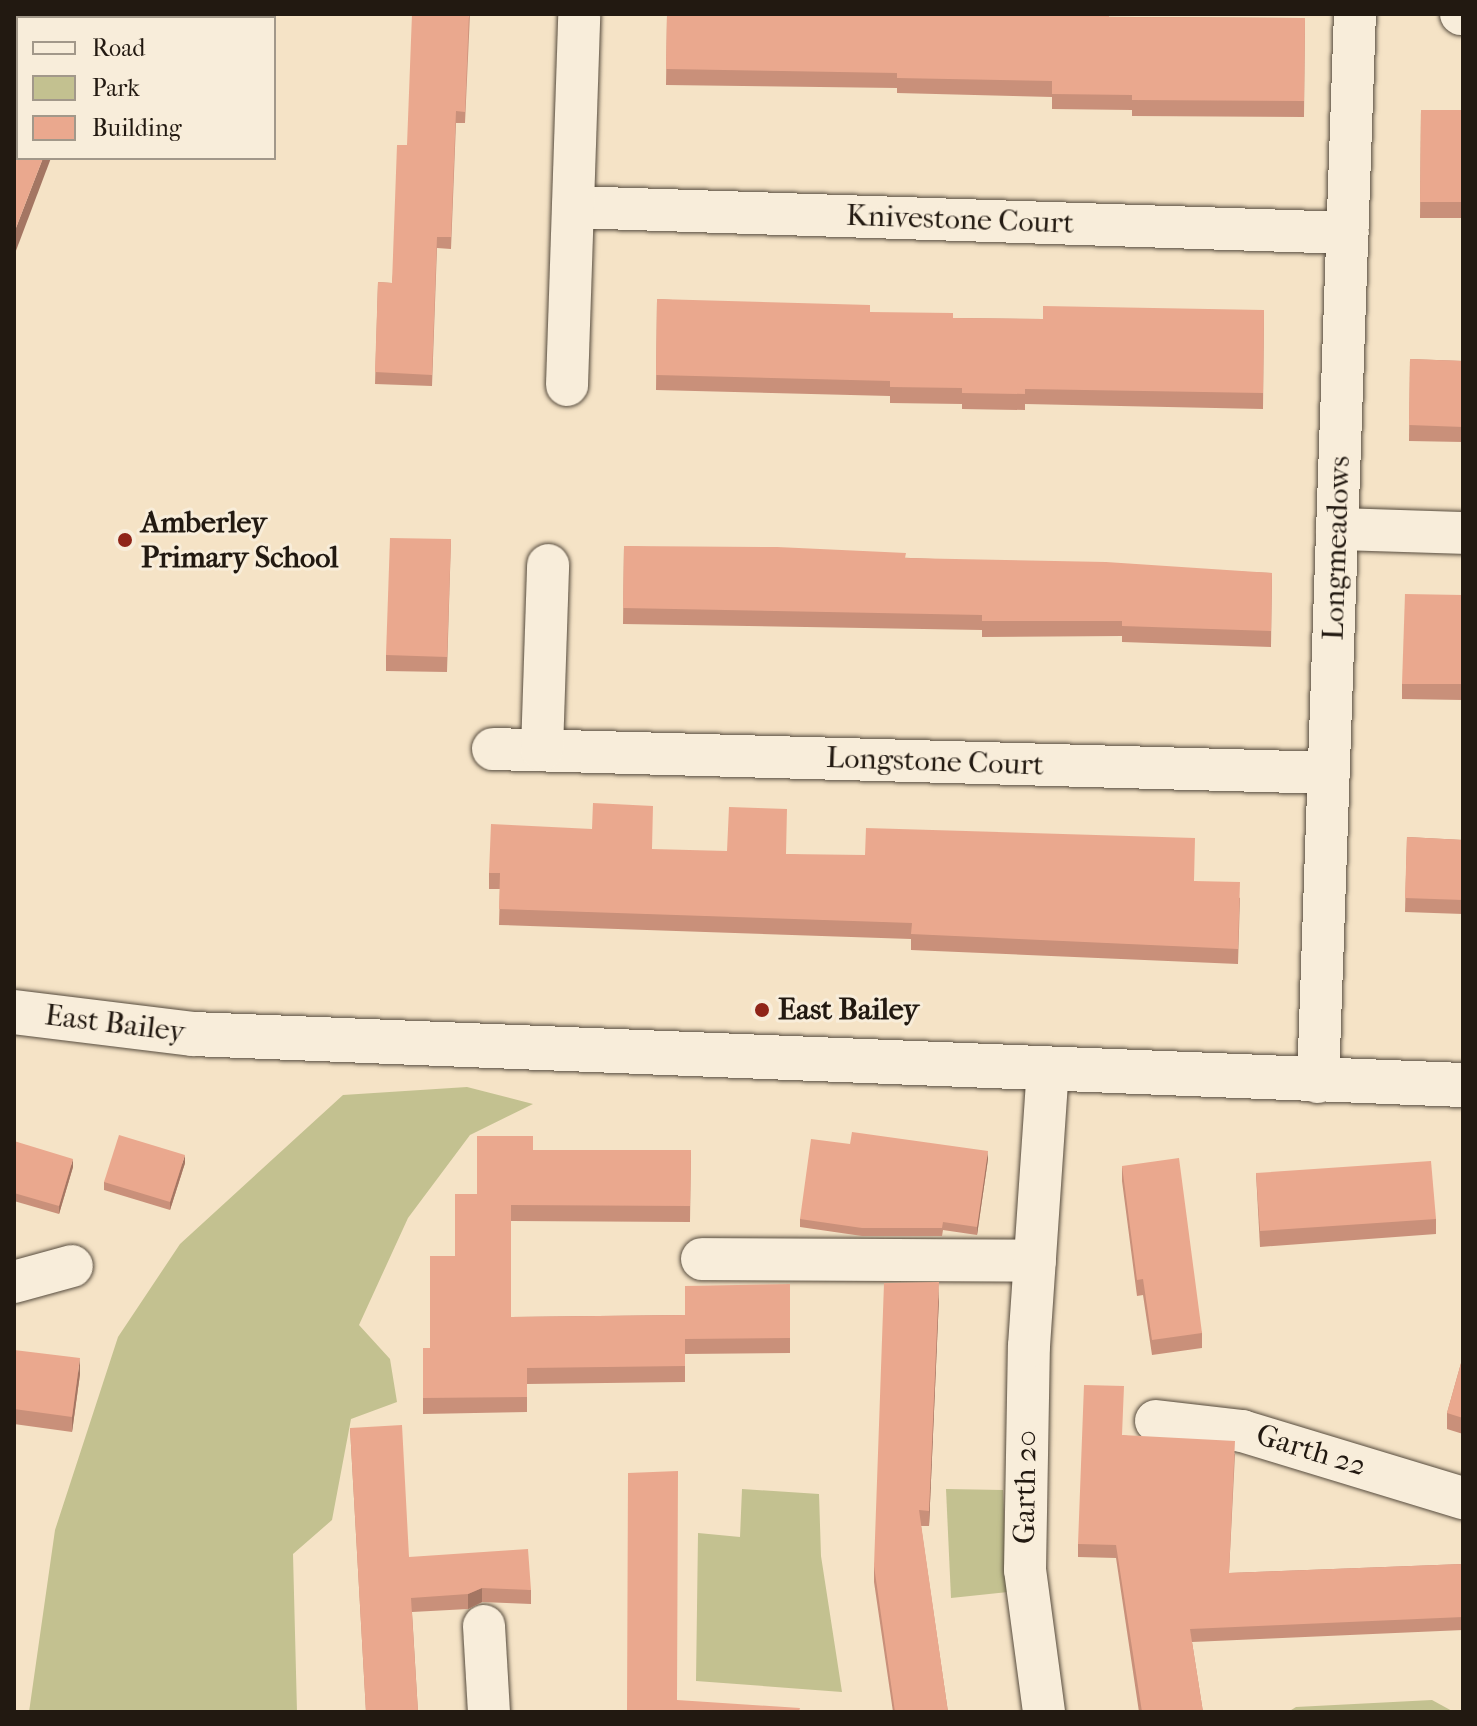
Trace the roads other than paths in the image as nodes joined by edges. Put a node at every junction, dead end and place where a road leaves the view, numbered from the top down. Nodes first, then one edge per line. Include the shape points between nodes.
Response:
1 (1355, 14) edge
2 (579, 17) dead end
3 (573, 207) junction
4 (1348, 233) junction
5 (567, 385) dead end
6 (1337, 529) junction
7 (1463, 533) edge
8 (548, 565) dead end
9 (493, 749) dead end
10 (542, 750) junction
11 (1329, 773) junction
12 (14, 1012) edge
13 (1048, 1069) junction
14 (1318, 1082) junction
15 (1463, 1085) edge
16 (702, 1259) dead end
17 (1035, 1261) junction
18 (72, 1266) dead end
19 (14, 1282) edge
20 (1156, 1421) dead end
21 (1463, 1498) edge
22 (484, 1626) dead end
23 (489, 1712) edge
24 (1044, 1712) edge

1 - 4 street, Longmeadows
2 - 3 street
3 - 4 street, Knivestone Court
3 - 5 street
4 - 6 street, Longmeadows
6 - 7 street
6 - 11 street, Longmeadows
8 - 10 street
9 - 10 street, Longstone Court
10 - 11 street, Longstone Court
11 - 14 street, Longmeadows
12 - 13 street, East Bailey via 193,1034
13 - 14 street, East Bailey
13 - 17 street, Garth 20
14 - 15 street, East Bailey
16 - 17 street
17 - 24 street, Garth 20 via 1025,1570
18 - 19 street
20 - 21 street, Garth 22 via 1242,1431
22 - 23 street

